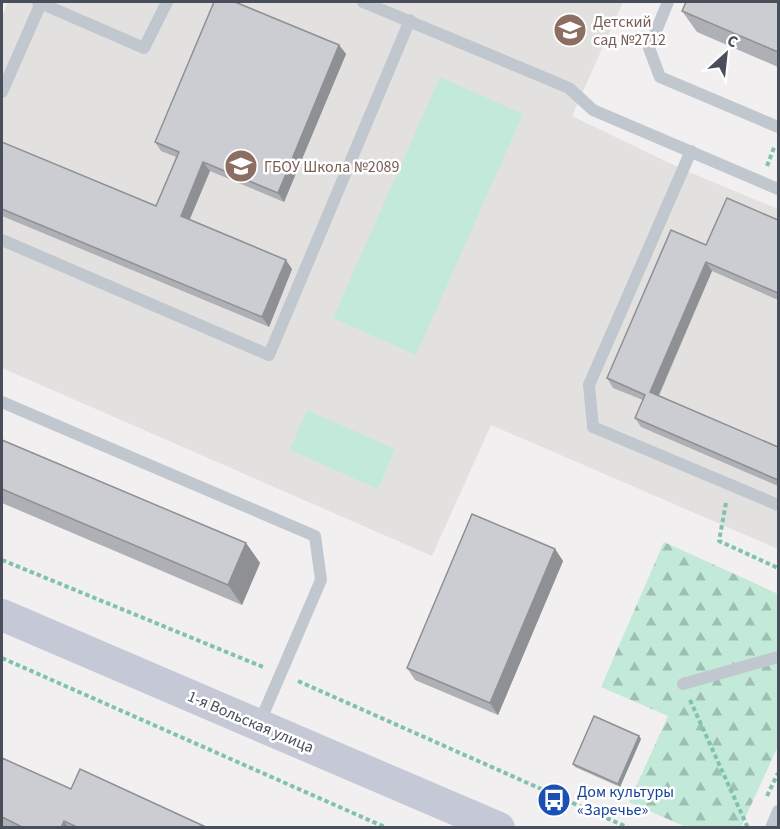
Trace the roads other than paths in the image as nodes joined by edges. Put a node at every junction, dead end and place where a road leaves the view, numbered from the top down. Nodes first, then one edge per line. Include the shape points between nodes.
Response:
1 (40, 2) edge
2 (167, 2) edge
3 (363, 2) edge
4 (668, 2) edge
5 (410, 20) junction
6 (2, 92) edge
7 (778, 127) edge
8 (691, 151) junction
9 (778, 189) edge
10 (2, 240) edge
11 (2, 402) edge
12 (778, 505) edge
13 (2, 615) edge
14 (778, 657) edge
15 (683, 684) road end
16 (259, 724) junction
17 (778, 811) edge
18 (499, 828) edge
19 (771, 828) edge

1 - 2 lane via 144,48
1 - 6 lane
3 - 5 lane
4 - 7 lane via 649,48 660,77
5 - 8 lane via 569,87 592,110
5 - 10 lane via 269,355
8 - 9 lane
8 - 12 lane via 589,385 592,428
11 - 16 lane via 315,536 321,580
13 - 16 street, 1-я Вольская улица
14 - 15 lane
16 - 18 street, 1-я Вольская улица
17 - 19 lane

